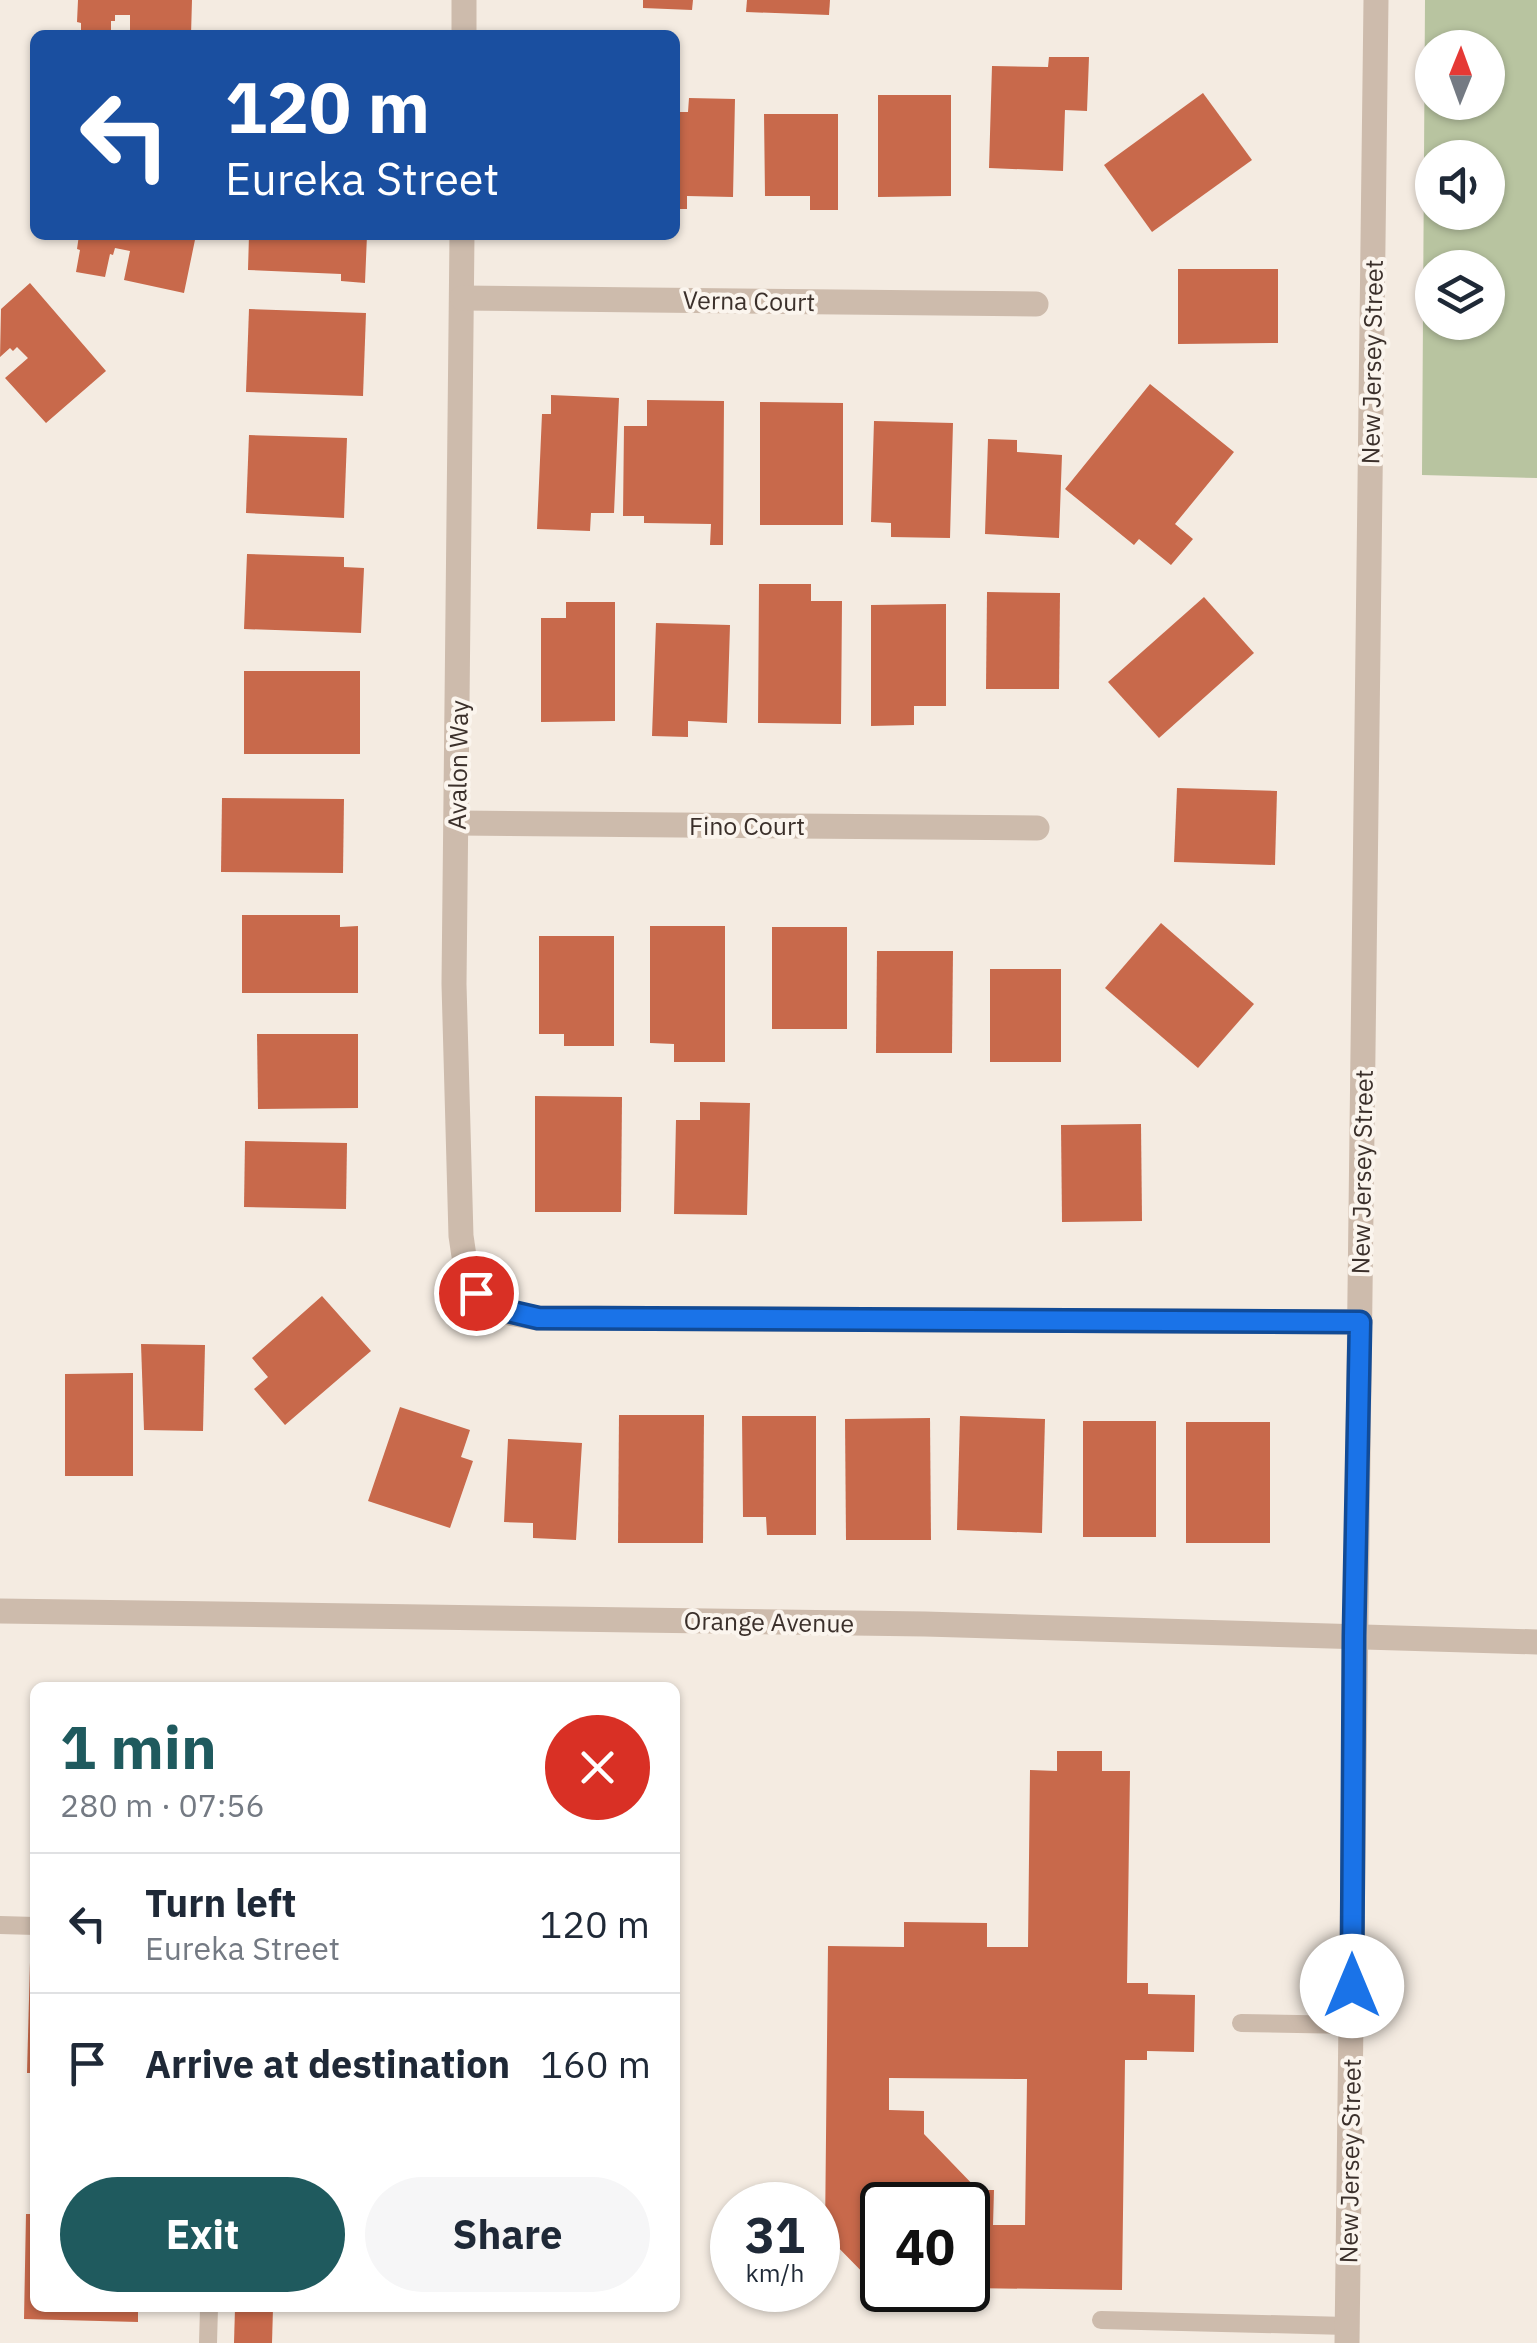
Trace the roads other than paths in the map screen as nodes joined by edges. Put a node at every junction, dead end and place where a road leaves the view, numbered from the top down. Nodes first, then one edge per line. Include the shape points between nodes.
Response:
1 (464, 0) edge
2 (1376, 0) edge
3 (464, 30) edge
4 (462, 240) edge
5 (462, 298) junction
6 (1036, 304) dead end
7 (457, 824) junction
8 (1037, 828) dead end
9 (1360, 1322) junction
10 (0, 1611) edge
11 (1354, 1636) junction
12 (1537, 1642) edge
13 (0, 1925) edge
14 (30, 1926) edge
15 (1241, 2023) dead end
16 (1352, 2025) junction
17 (209, 2312) edge
18 (1101, 2320) dead end
19 (1347, 2334) edge
20 (208, 2343) edge

1 - 3 street
2 - 9 street, New Jersey Street
4 - 5 street, Avalon Way
5 - 6 street, Verna Court
5 - 7 street, Avalon Way
7 - 8 street, Fino Court
7 - 9 street, Avalon Way via 461,1236 466,1272 491,1307 538,1318
9 - 11 street, New Jersey Street
10 - 11 street, Orange Avenue
11 - 12 street, Orange Avenue
11 - 16 street, New Jersey Street
13 - 14 lane
15 - 16 lane
16 - 19 street, New Jersey Street
17 - 20 lane
18 - 19 lane

